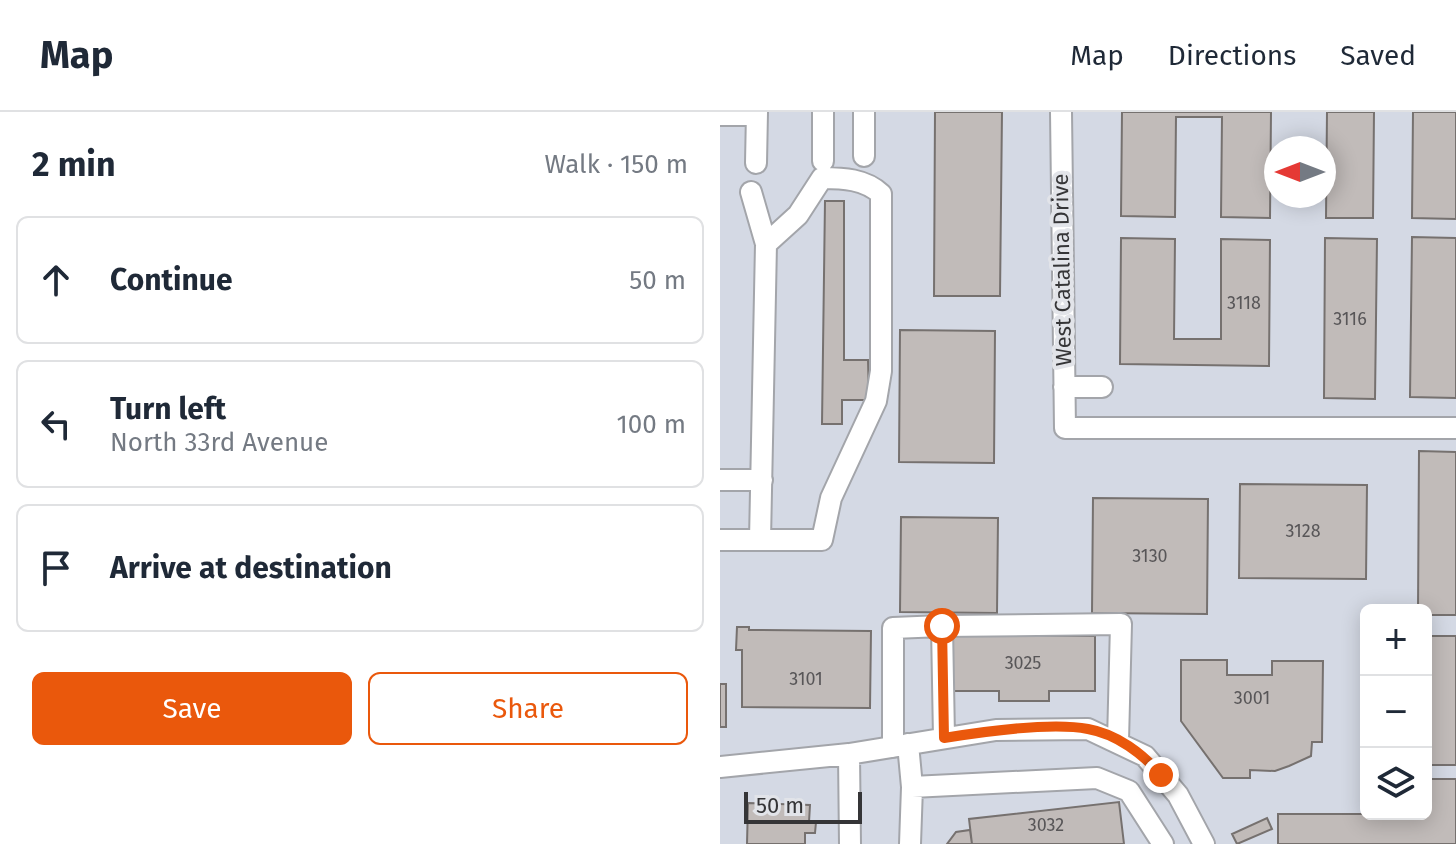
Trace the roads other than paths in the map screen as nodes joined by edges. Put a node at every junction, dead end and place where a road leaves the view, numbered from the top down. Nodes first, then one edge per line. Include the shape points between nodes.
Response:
1 (823, 112) edge
2 (864, 112) edge
3 (1061, 112) edge
4 (757, 113) edge
5 (720, 115) edge
6 (864, 156) dead end
7 (823, 161) dead end
8 (756, 163) dead end
9 (751, 192) dead end
10 (766, 244) junction
11 (1064, 387) junction
12 (1102, 387) dead end
13 (1456, 428) edge
14 (720, 480) edge
15 (762, 480) junction
16 (720, 540) edge
17 (760, 540) junction
18 (942, 626) junction
19 (944, 738) junction
20 (1118, 741) junction
21 (901, 746) junction
22 (849, 754) junction
23 (720, 767) edge
24 (912, 787) junction
25 (1196, 841) edge
26 (850, 844) edge
27 (910, 844) edge
28 (1163, 844) edge

1 - 7 street
2 - 6 street
3 - 11 street, West Catalina Drive
4 - 5 street
4 - 8 street
9 - 10 street
10 - 15 street
10 - 17 street via 798,215 822,178 846,178 881,194 881,371 876,401 831,498 822,540
11 - 12 street
11 - 13 street, West Catalina Drive via 1065,428
14 - 15 street
15 - 17 street
16 - 17 street
18 - 19 street
18 - 20 street via 1121,624
18 - 21 street via 893,628
19 - 20 street via 996,730 1088,729
19 - 21 street
20 - 25 street via 1145,756 1178,795
21 - 22 street
21 - 24 street
22 - 23 street
22 - 26 street
24 - 27 street
24 - 28 street via 1097,778 1129,791

